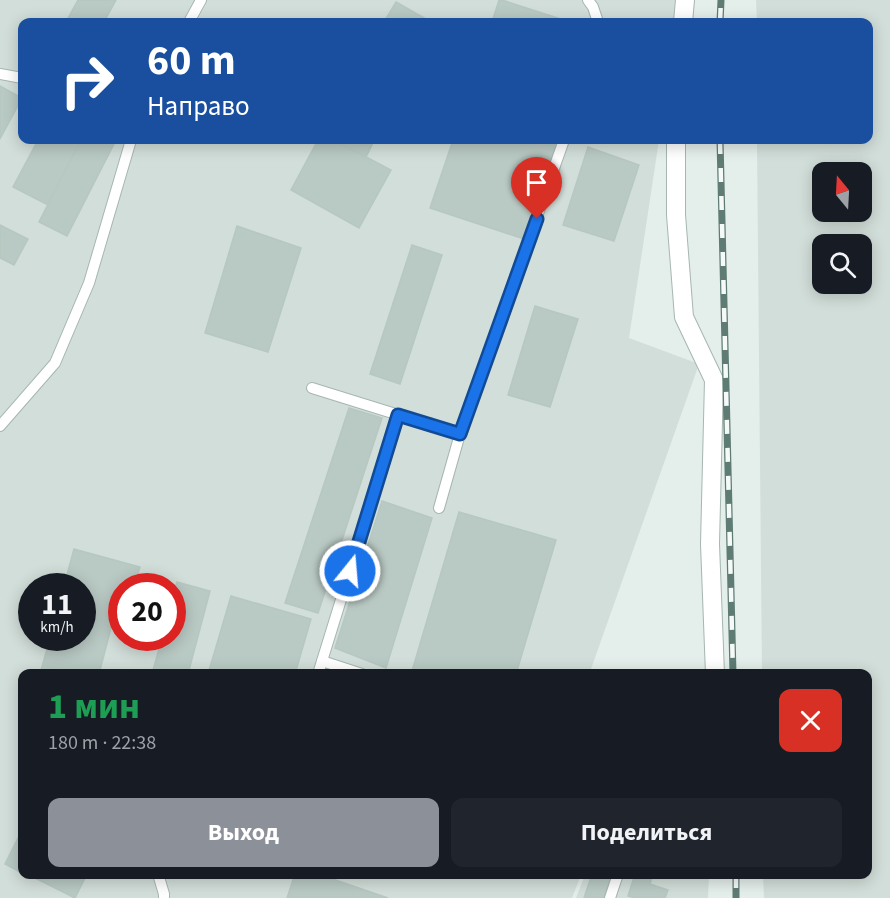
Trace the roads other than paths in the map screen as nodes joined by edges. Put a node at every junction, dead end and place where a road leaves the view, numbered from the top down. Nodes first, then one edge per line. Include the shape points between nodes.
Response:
1 (201, 0) edge
2 (588, 0) edge
3 (685, 0) edge
4 (191, 18) edge
5 (596, 18) edge
6 (683, 18) edge
7 (0, 74) edge
8 (18, 77) edge
9 (131, 144) edge
10 (563, 144) edge
11 (676, 144) edge
12 (312, 388) dead end
13 (398, 415) junction
14 (0, 426) edge
15 (460, 434) junction
16 (439, 508) dead end
17 (322, 661) junction
18 (320, 669) edge
19 (347, 669) edge
20 (715, 669) edge
21 (159, 879) edge
22 (616, 879) edge
23 (164, 898) edge
24 (610, 898) edge

1 - 4 lane
2 - 5 lane
3 - 6 street
7 - 8 lane
9 - 14 lane via 89,283 55,363
10 - 15 lane
11 - 20 street via 676,215 684,317 714,380 710,544
12 - 13 lane
13 - 15 lane
13 - 17 lane
15 - 16 lane
17 - 18 lane
17 - 19 lane
21 - 23 lane
22 - 24 lane

